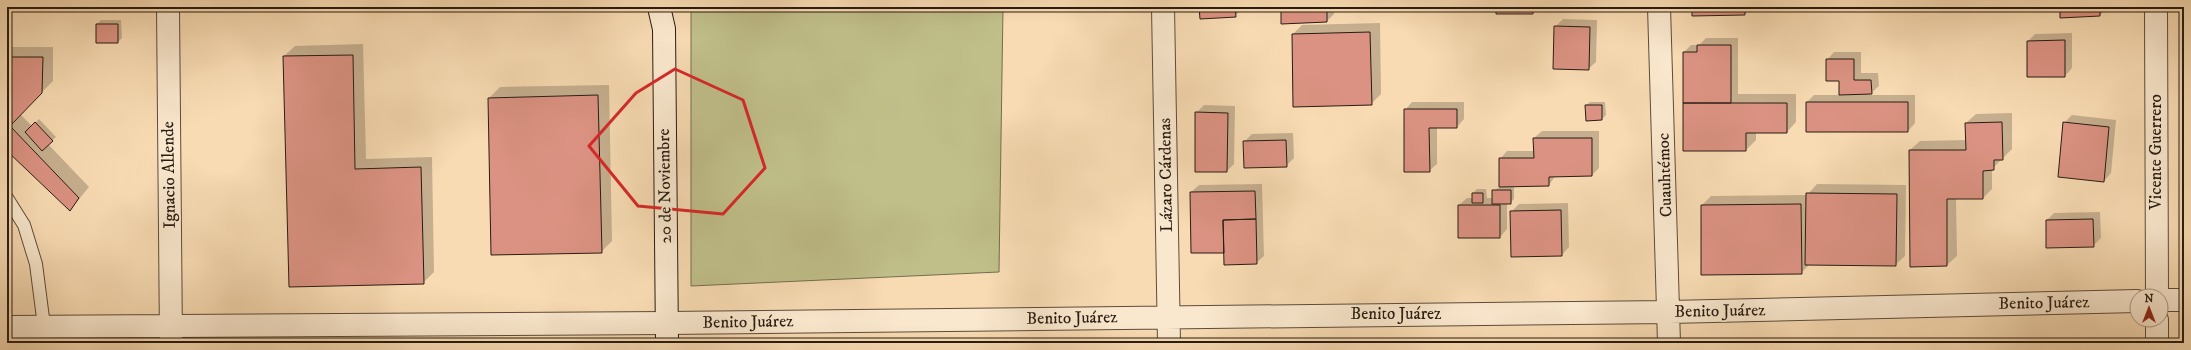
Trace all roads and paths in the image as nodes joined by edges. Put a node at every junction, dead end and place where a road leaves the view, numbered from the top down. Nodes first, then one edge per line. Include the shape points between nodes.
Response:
1 (168, 7) edge
2 (660, 7) edge
3 (672, 7) edge
4 (1163, 7) edge
5 (1659, 7) edge
6 (2156, 7) edge
7 (664, 29) junction
8 (7, 198) edge
9 (2157, 288) edge
10 (2169, 300) edge
11 (2184, 300) edge
12 (2129, 301) edge
13 (1669, 312) junction
14 (1169, 316) junction
15 (44, 326) junction
16 (7, 327) edge
17 (2157, 328) edge
18 (667, 333) edge
19 (171, 334) edge
20 (1169, 343) edge
21 (1669, 343) edge
22 (2157, 343) edge

1 - 19 street, Ignacio Allende
2 - 7 street, 20 de Noviembre
3 - 7 street, 20 de Noviembre
4 - 14 street, Lázaro Cárdenas
5 - 13 street, Cuauhtémoc
6 - 9 street, Vicente Guerrero
7 - 18 street, 20 de Noviembre
8 - 15 lane via 24,225 36,264
10 - 11 street
12 - 13 street, Benito Juárez
13 - 14 street, Benito Juárez
13 - 21 street, Cuauhtémoc
14 - 18 street, Benito Juárez
14 - 20 street, Lázaro Cárdenas
15 - 16 street, Benito Juárez
15 - 19 street, Benito Juárez
17 - 22 street
18 - 19 street, Benito Juárez

